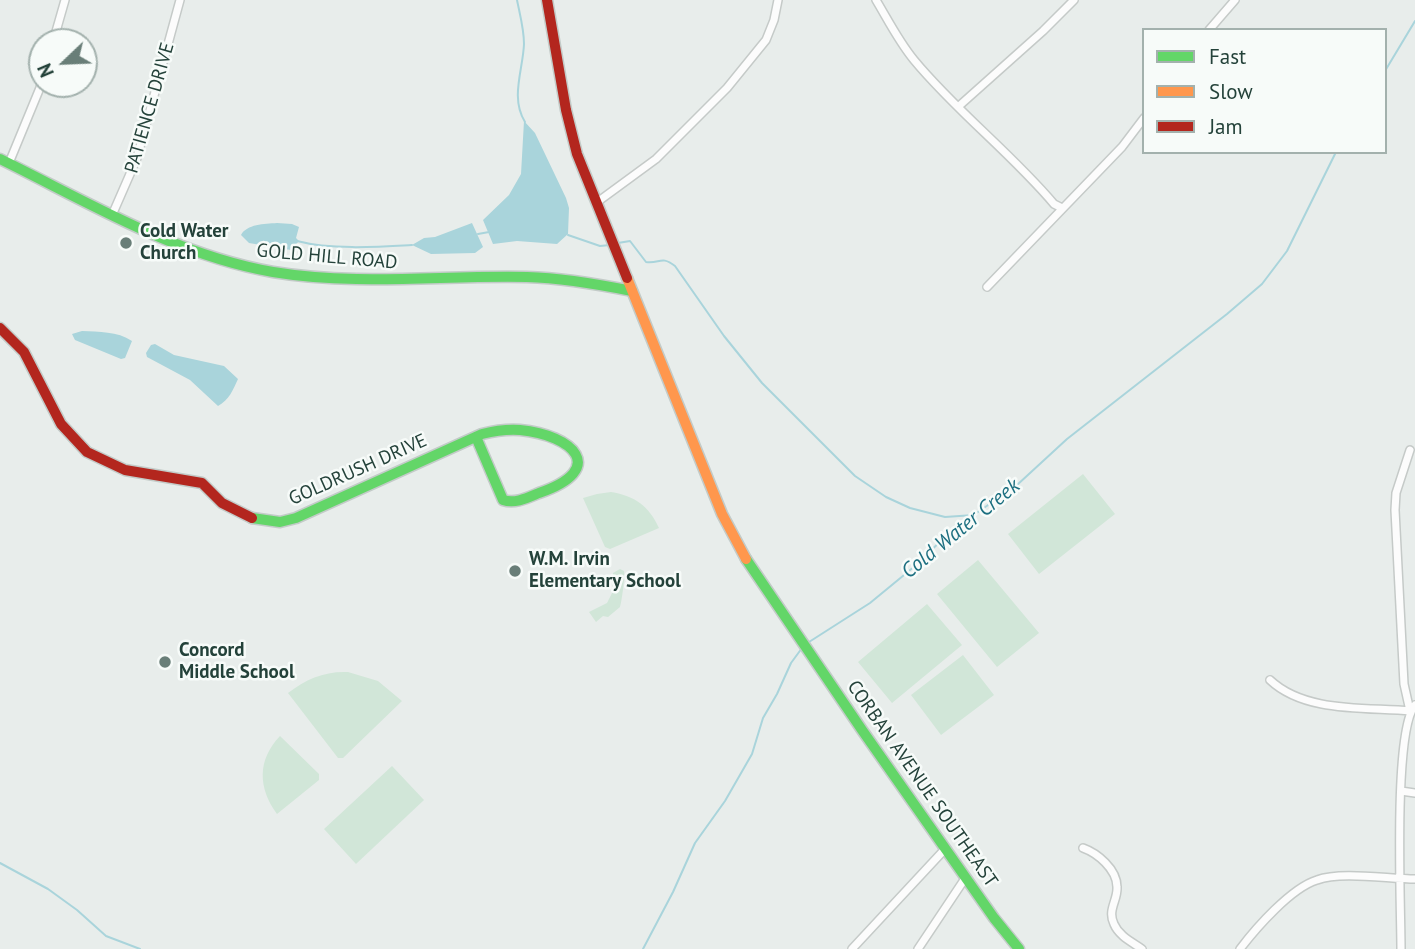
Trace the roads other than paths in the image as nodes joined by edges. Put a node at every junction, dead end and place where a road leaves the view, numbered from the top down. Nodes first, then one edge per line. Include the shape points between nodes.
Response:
1 (65, 0) edge
2 (180, 0) edge
3 (547, 0) edge
4 (778, 0) edge
5 (876, 0) edge
6 (1074, 0) edge
7 (1235, 0) edge
8 (57, 28) edge
9 (1211, 28) edge
10 (35, 98) edge
11 (960, 106) junction
12 (1142, 121) edge
13 (4, 161) edge
14 (596, 203) junction
15 (1062, 208) junction
16 (113, 213) junction
17 (987, 287) dead end
18 (632, 291) junction
19 (0, 328) edge
20 (476, 437) junction
21 (1410, 450) dead end
22 (1270, 680) dead end
23 (1413, 708) edge
24 (1401, 792) junction
25 (1415, 793) edge
26 (946, 848) junction
27 (1083, 848) dead end
28 (966, 877) junction
29 (1401, 879) junction
30 (1415, 879) edge
31 (852, 949) edge
32 (918, 949) edge
33 (1019, 949) edge
34 (1142, 949) edge
35 (1240, 949) edge
36 (1401, 949) edge

1 - 8 street
2 - 16 street, PATIENCE DRIVE via 137,158
3 - 14 street, CORBAN AVENUE SOUTHEAST via 571,132
4 - 14 street via 766,40 732,82 656,159
5 - 11 street via 912,58
6 - 11 street
7 - 9 street
10 - 13 street
11 - 15 street
12 - 15 street
13 - 16 street, GOLD HILL ROAD
14 - 18 street, CORBAN AVENUE SOUTHEAST
15 - 17 street
16 - 18 street, GOLD HILL ROAD via 197,253 274,272 359,280 529,277
18 - 26 street, CORBAN AVENUE SOUTHEAST via 722,514 748,562
19 - 20 street, GOLDRUSH DRIVE via 24,352 61,424 87,452 125,470 202,483 222,503 251,518 280,522 296,518
20 - 20 street, GOLDRUSH DRIVE via 498,430 544,435 572,447 579,463 567,480 512,503 503,500
21 - 23 street via 1395,510 1404,684
22 - 23 street via 1279,689 1328,705
23 - 24 street
24 - 25 street
24 - 29 street
26 - 28 street, CORBAN AVENUE SOUTHEAST
26 - 31 street
27 - 34 street via 1096,852 1113,874 1118,887 1112,920 1118,932
28 - 32 street
28 - 33 street, CORBAN AVENUE SOUTHEAST
29 - 30 street
29 - 35 street via 1312,881 1265,919
29 - 36 street

